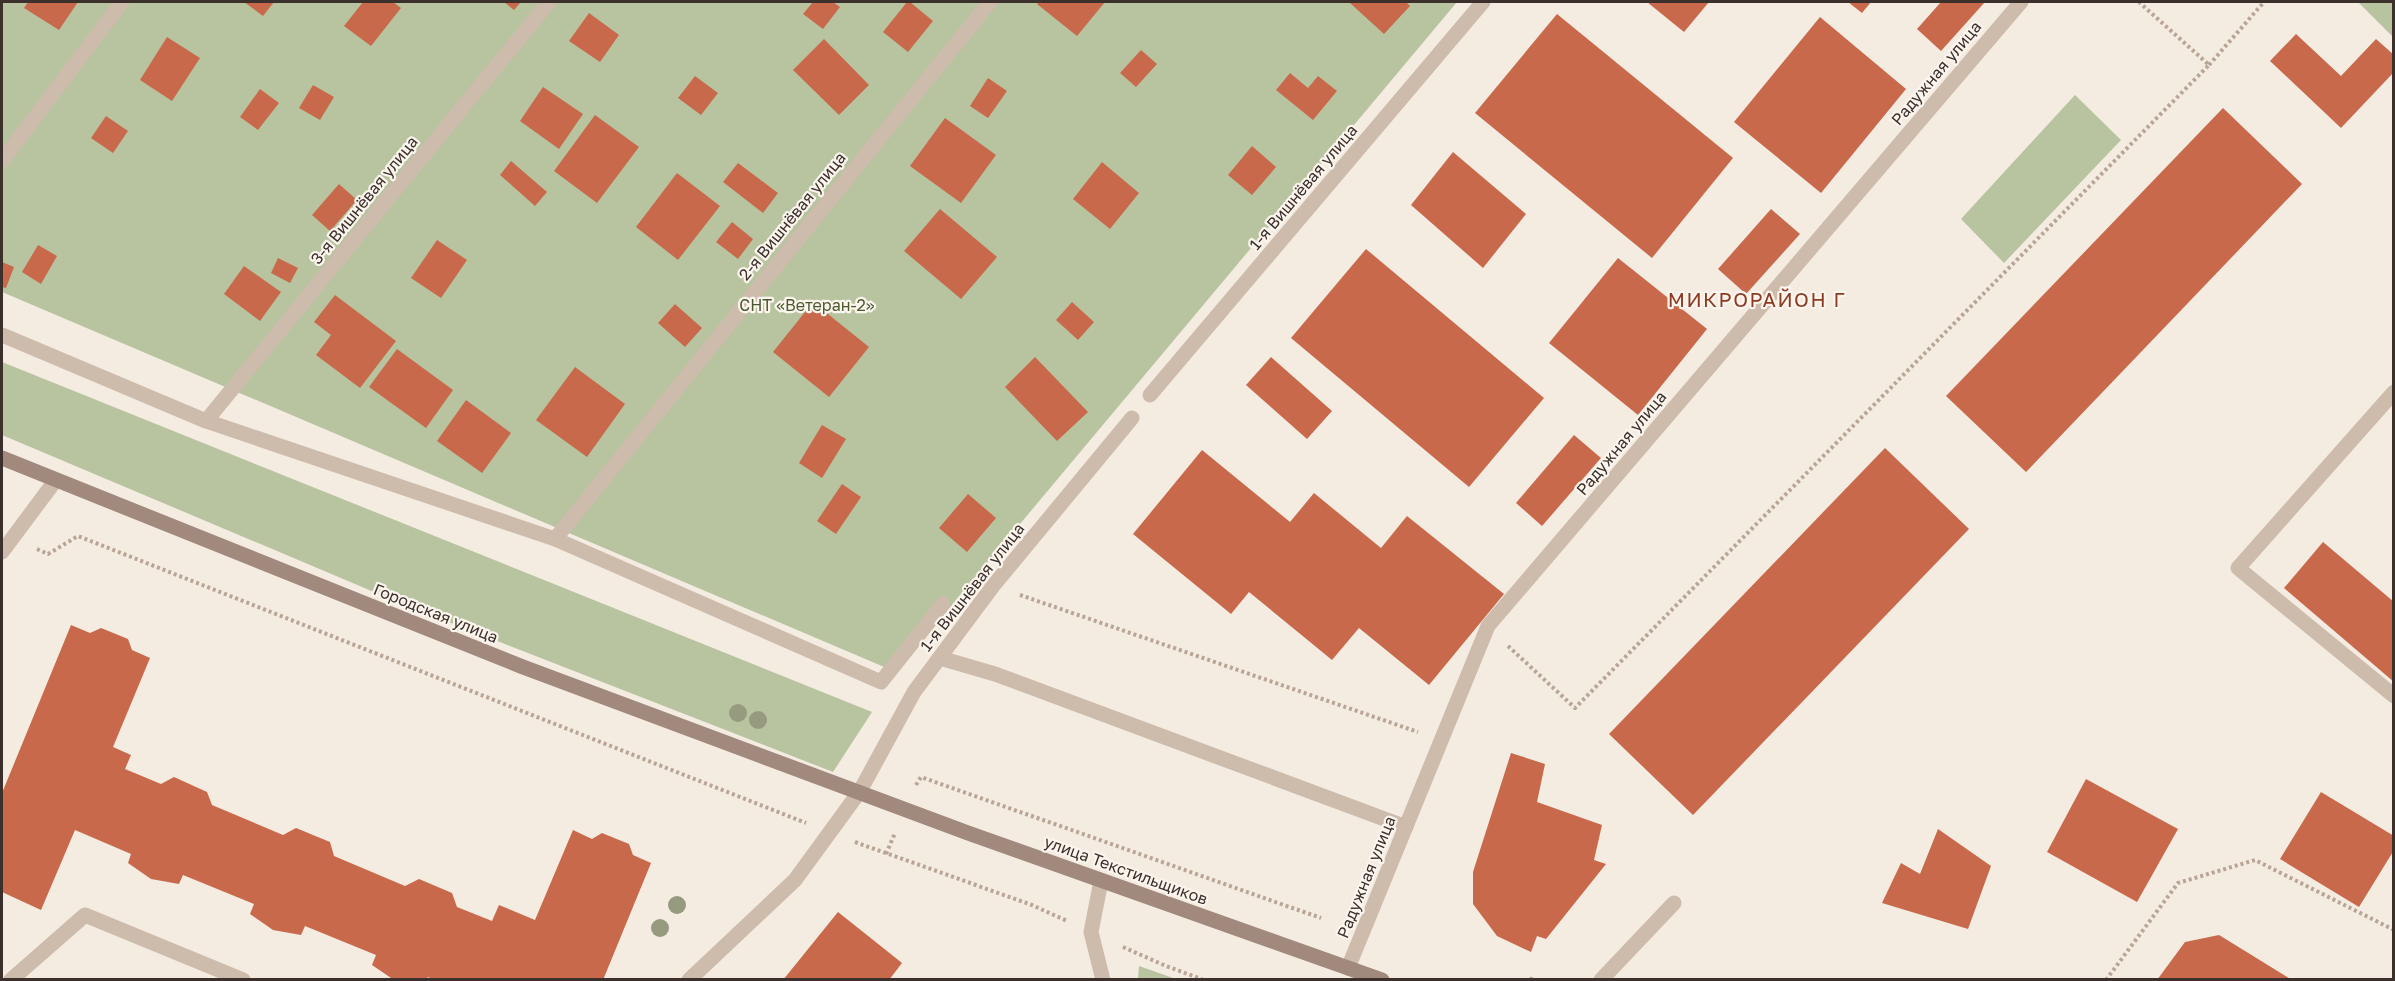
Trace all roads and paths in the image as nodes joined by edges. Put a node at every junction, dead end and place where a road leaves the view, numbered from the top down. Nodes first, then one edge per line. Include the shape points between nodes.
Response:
1 (122, 2) edge
2 (549, 2) edge
3 (990, 2) edge
4 (1483, 2) edge
5 (2021, 2) edge
6 (2139, 2) edge
7 (2264, 2) edge
8 (2208, 65) junction
9 (2, 161) edge
10 (2, 335) edge
11 (2394, 392) edge
12 (1150, 395) dead end
13 (1132, 418) dead end
14 (206, 421) junction
15 (2, 458) edge
16 (55, 481) junction
17 (14, 537) junction
18 (555, 538) junction
19 (2, 552) edge
20 (993, 586) junction
21 (943, 604) dead end
22 (1488, 627) junction
23 (940, 658) junction
24 (2394, 696) edge
25 (1442, 740) junction
26 (921, 777) dead end
27 (860, 791) junction
28 (1406, 827) junction
29 (830, 833) junction
30 (1101, 881) junction
31 (1674, 903) dead end
32 (1321, 918) dead end
33 (2394, 930) edge
34 (1091, 932) junction
35 (1348, 968) junction
36 (10, 980) edge
37 (243, 980) edge
38 (689, 980) edge
39 (1103, 980) edge
40 (1204, 980) edge
41 (1382, 980) edge
42 (1601, 980) edge
43 (2106, 980) edge

1 - 9 street
2 - 14 street, 3-я Вишнёвая улица
3 - 18 street, 2-я Вишнёвая улица
4 - 12 street, 1-я Вишнёвая улица
5 - 22 street, Радужная улица
6 - 8 path
7 - 8 path
8 - 22 path via 1575,708
10 - 14 street
11 - 24 street via 2238,568
13 - 20 street, 1-я Вишнёвая улица
14 - 18 street
15 - 16 main road, Городская улица
16 - 17 street
16 - 27 main road, Городская улица via 523,667
17 - 19 street
17 - 29 path via 48,554 78,536
18 - 21 street via 881,682
20 - 23 street, 1-я Вишнёвая улица
20 - 25 path
22 - 25 street, Радужная улица
23 - 27 street, 1-я Вишнёвая улица via 914,692
23 - 28 street via 995,674
25 - 28 street, Радужная улица
26 - 32 path
27 - 29 street, 1-я Вишнёвая улица
27 - 30 main road, улица Текстильщиков
28 - 35 street, Радужная улица
29 - 34 path via 1032,905
29 - 38 street, 1-я Вишнёвая улица via 795,880
30 - 34 street
30 - 35 main road, улица Текстильщиков
31 - 42 street
33 - 43 path via 2255,860 2178,883
34 - 39 street
34 - 40 path
35 - 41 main road, улица Текстильщиков
36 - 37 street via 85,915

